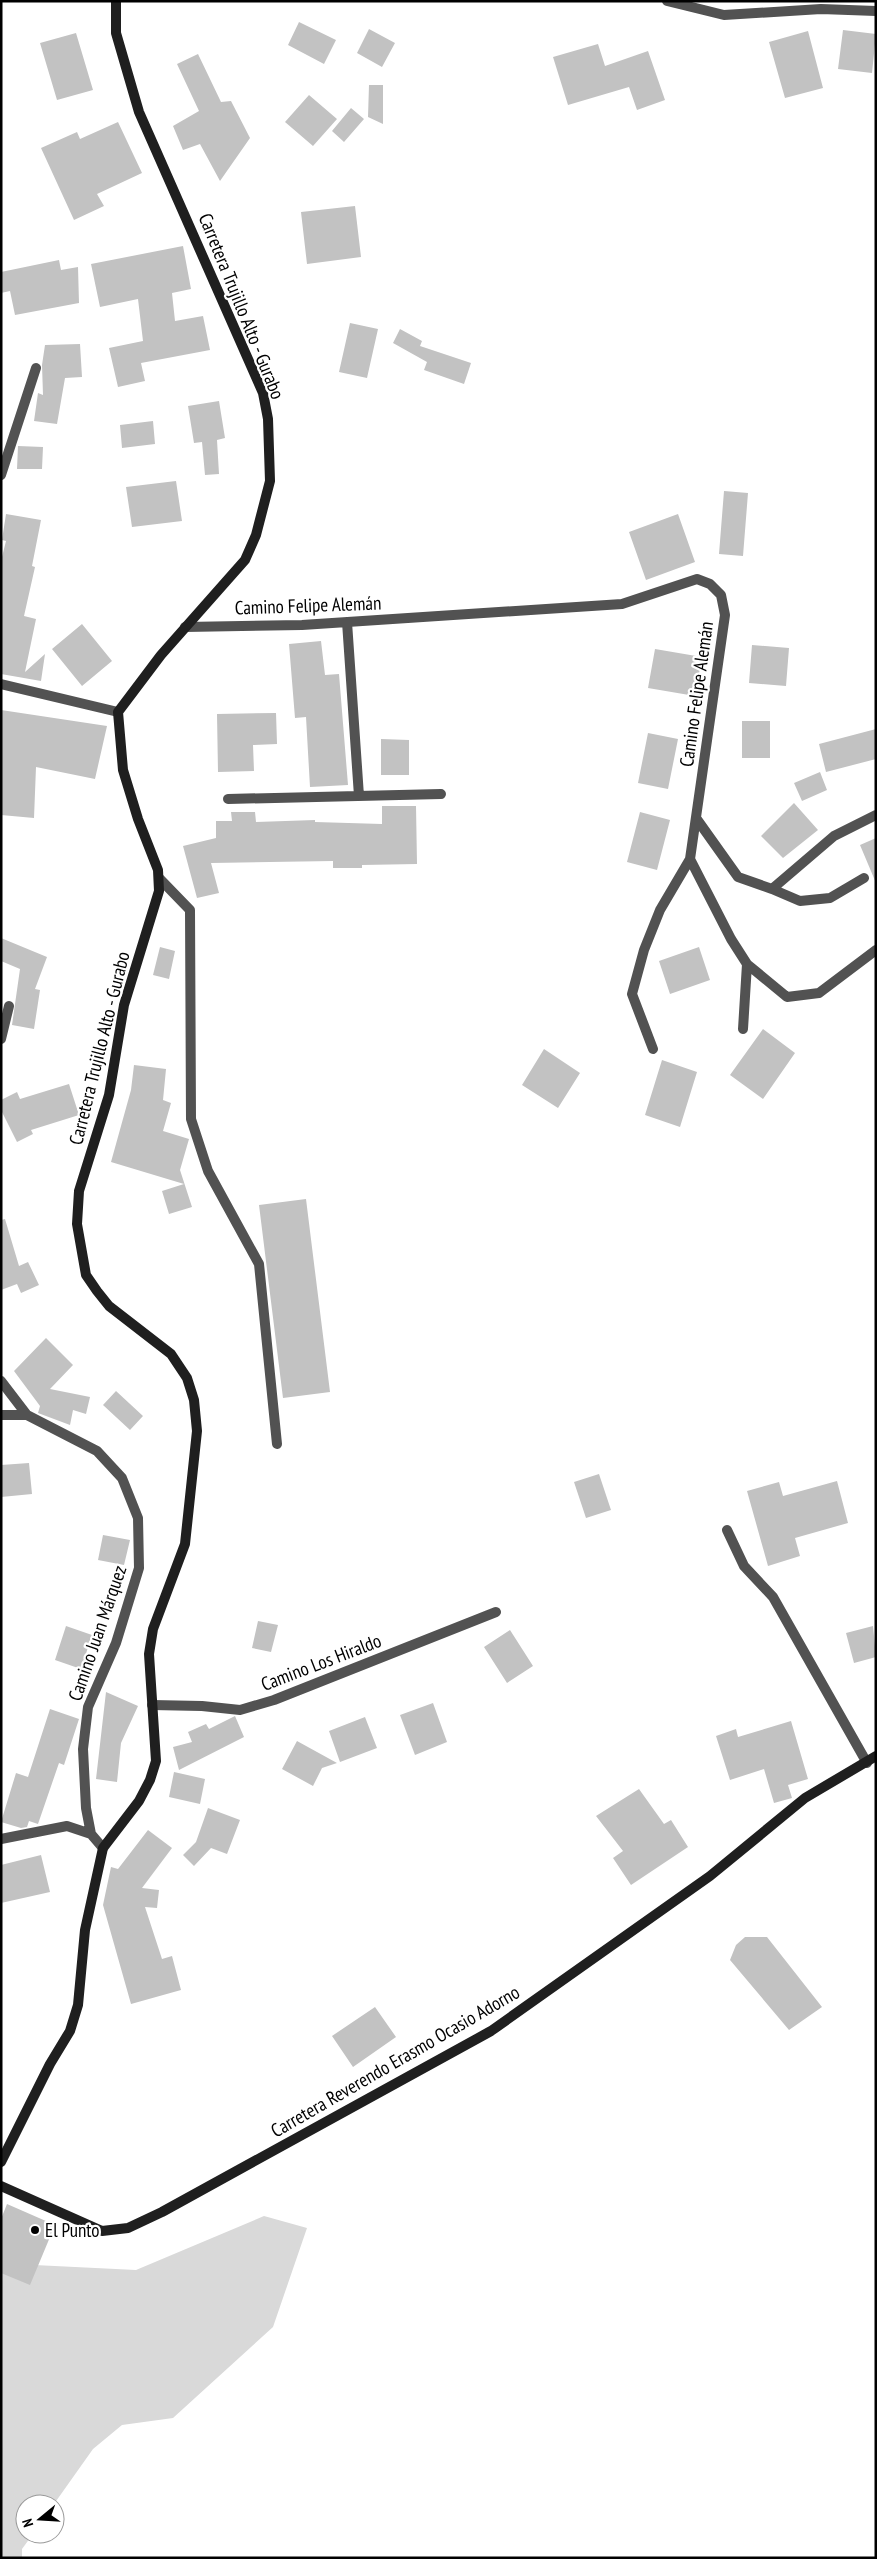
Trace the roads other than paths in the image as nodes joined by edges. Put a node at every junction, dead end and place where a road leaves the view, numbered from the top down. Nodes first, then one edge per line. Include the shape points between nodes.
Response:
1 (116, 1) edge
2 (667, 1) edge
3 (822, 5) edge
4 (876, 11) edge
5 (36, 368) dead end
6 (1, 475) edge
7 (347, 622) junction
8 (186, 627) junction
9 (1, 684) edge
10 (118, 712) junction
11 (441, 794) dead end
12 (359, 796) junction
13 (228, 799) dead end
14 (876, 815) edge
15 (696, 818) junction
16 (690, 860) junction
17 (159, 878) junction
18 (864, 878) dead end
19 (772, 889) junction
20 (873, 954) edge
21 (747, 964) junction
22 (9, 1006) dead end
23 (743, 1029) dead end
24 (1, 1038) edge
25 (653, 1049) dead end
26 (1, 1381) edge
27 (1, 1415) edge
28 (27, 1415) junction
29 (276, 1444) dead end
30 (727, 1530) dead end
31 (496, 1612) dead end
32 (152, 1705) junction
33 (876, 1756) edge
34 (867, 1763) junction
35 (91, 1834) junction
36 (1, 1839) edge
37 (103, 1848) junction
38 (1, 2162) edge
39 (1, 2186) edge

1 - 8 main road, Carretera Trujillo Alto - Gurabo via 116,33 139,112 263,393 268,420 270,481 256,535 245,560
2 - 3 street via 724,15
3 - 4 street
5 - 6 street
7 - 8 street, Camino Felipe Alemán
7 - 12 street
7 - 15 street, Camino Felipe Alemán via 622,604 697,579 710,584 720,595 726,615
8 - 10 main road, Carretera Trujillo Alto - Gurabo
9 - 10 street
10 - 17 main road, Carretera Trujillo Alto - Gurabo via 123,770
11 - 12 street
12 - 13 street
14 - 19 street via 834,836
15 - 16 street, Camino Felipe Alemán
15 - 19 street via 738,877
16 - 21 street
16 - 25 street via 660,910 644,950 632,994
17 - 29 street via 190,910 191,1118 208,1171 259,1264
17 - 32 main road, Carretera Trujillo Alto - Gurabo via 159,891 124,1005 109,1095 79,1190 77,1224 86,1275 110,1306 171,1354 187,1378 194,1400 197,1432 185,1544 153,1630 149,1654
18 - 19 street via 830,898 800,901
20 - 21 street via 819,993 786,996
21 - 23 street
22 - 24 street
26 - 28 street
27 - 28 street, Camino Juan Márquez
28 - 35 street, Camino Juan Márquez via 97,1451 122,1478 138,1518 139,1568 116,1643 88,1707 83,1749 86,1808
30 - 34 street via 744,1566 773,1597
31 - 32 street, Camino Los Hiraldo via 274,1700 240,1710
32 - 37 main road, Carretera Trujillo Alto - Gurabo via 156,1761 150,1780
33 - 34 main road, Carretera Reverendo Erasmo Ocasio Adorno
34 - 39 main road, Carretera Reverendo Erasmo Ocasio Adorno via 805,1798 710,1876 491,2031 162,2212 128,2228 102,2231
35 - 36 street via 67,1826
35 - 37 street, Camino Juan Márquez
37 - 38 main road, Carretera Trujillo Alto - Gurabo via 85,1930 78,2005 70,2031

